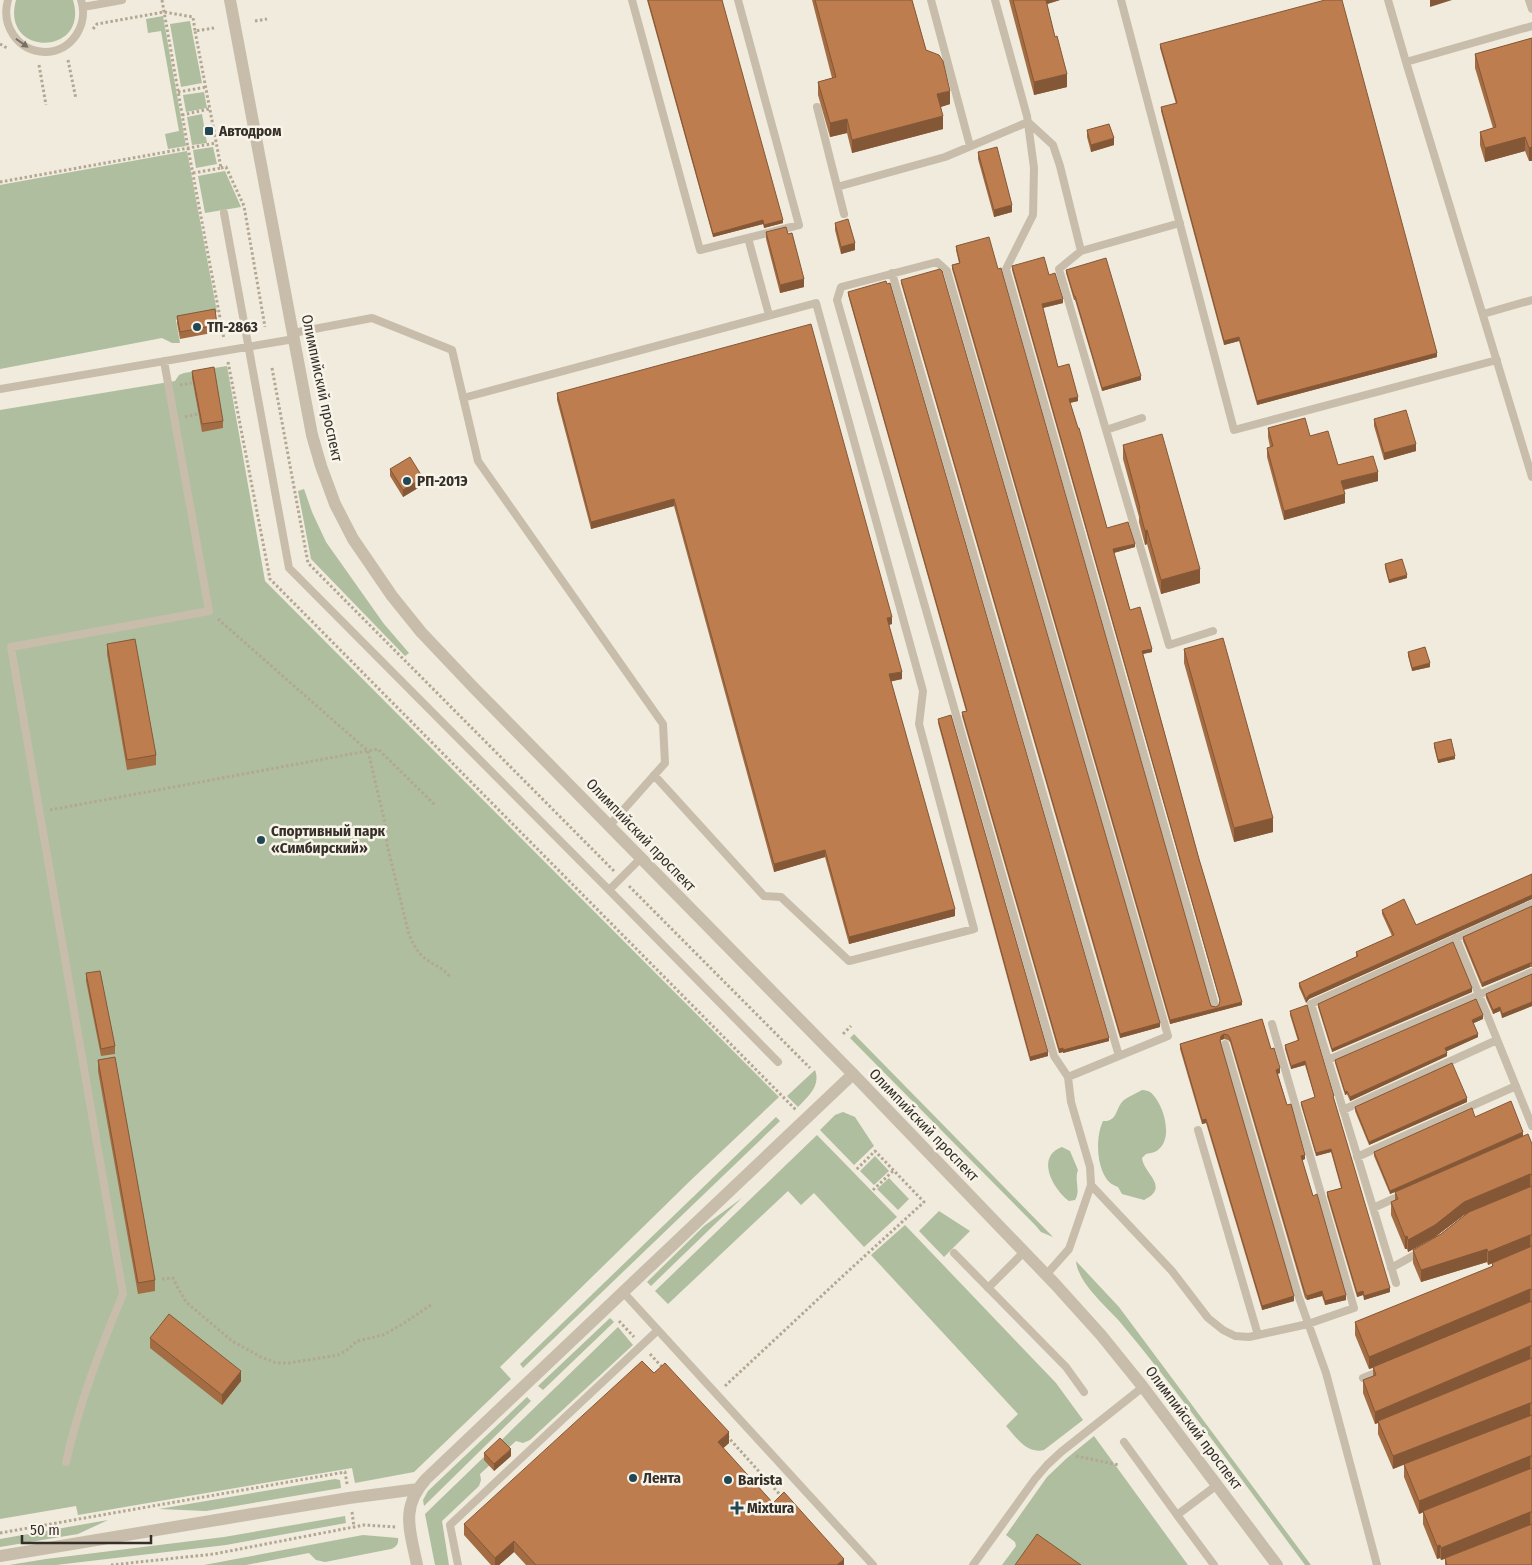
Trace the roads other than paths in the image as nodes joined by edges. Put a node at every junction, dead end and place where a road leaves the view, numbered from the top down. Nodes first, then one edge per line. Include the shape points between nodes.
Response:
1 (8, 0) edge
2 (122, 0) edge
3 (230, 0) edge
4 (632, 0) edge
5 (738, 0) edge
6 (931, 0) edge
7 (995, 0) edge
8 (1121, 0) edge
9 (1388, 0) edge
10 (1530, 0) edge
11 (82, 3) edge
12 (1532, 9) edge
13 (3, 12) edge
14 (1532, 26) edge
15 (1406, 62) junction
16 (817, 107) dead end
17 (1028, 122) junction
18 (970, 146) junction
19 (837, 187) junction
20 (224, 213) dead end
21 (844, 214) dead end
22 (1180, 223) junction
23 (748, 238) junction
24 (1081, 251) junction
25 (892, 274) junction
26 (1532, 300) edge
27 (1483, 314) junction
28 (769, 315) junction
29 (293, 336) junction
30 (248, 347) junction
31 (1497, 360) junction
32 (164, 361) junction
33 (0, 389) edge
34 (463, 398) junction
35 (1142, 418) dead end
36 (1106, 430) junction
37 (1532, 477) edge
38 (1213, 631) dead end
39 (654, 775) junction
40 (609, 826) junction
41 (641, 858) junction
42 (609, 890) junction
43 (1532, 904) edge
44 (1456, 938) junction
45 (1532, 972) edge
46 (1479, 996) junction
47 (1215, 1005) edge
48 (1272, 1024) dead end
49 (1497, 1040) junction
50 (1225, 1044) dead end
51 (1119, 1056) junction
52 (1328, 1060) junction
53 (778, 1062) dead end
54 (853, 1074) junction
55 (1068, 1077) junction
56 (1516, 1086) junction
57 (1343, 1110) junction
58 (1532, 1126) edge
59 (1198, 1130) dead end
60 (1357, 1157) junction
61 (1091, 1186) junction
62 (1408, 1192) edge
63 (1373, 1208) junction
64 (1430, 1246) edge
65 (1024, 1252) junction
66 (954, 1253) dead end
67 (1391, 1268) junction
68 (1046, 1275) junction
69 (1396, 1283) dead end
70 (988, 1288) junction
71 (623, 1292) junction
72 (1308, 1324) junction
73 (658, 1330) junction
74 (1258, 1335) junction
75 (1390, 1367) edge
76 (1363, 1378) edge
77 (1143, 1387) junction
78 (1084, 1392) dead end
79 (1124, 1442) dead end
80 (66, 1462) dead end
81 (1217, 1485) junction
82 (418, 1488) junction
83 (1177, 1515) junction
84 (0, 1556) edge
85 (417, 1565) edge
86 (458, 1565) edge
87 (873, 1565) edge
88 (973, 1565) edge
89 (1214, 1565) edge
90 (1277, 1565) edge
91 (1377, 1565) edge

1 - 13 lane
2 - 11 lane
3 - 29 street, Олимпийский проспект
4 - 23 lane via 700,250
5 - 23 lane via 799,224
6 - 18 lane
7 - 17 lane
8 - 22 lane
9 - 15 lane
10 - 12 lane
13 -> 11 lane via 14,37 21,44 46,52 64,46 79,32 83,20
14 - 15 lane
15 - 27 lane
16 - 19 lane
17 - 18 lane
17 - 24 lane via 1053,145
17 - 47 lane via 1034,168 1032,216 1006,269
18 - 19 lane via 945,157
19 - 21 lane
20 - 30 lane
22 - 24 lane
22 - 31 lane via 1234,430
23 - 28 lane
24 - 36 lane via 1059,269
25 - 51 lane
25 - 51 lane via 938,262 947,271 1168,1036
25 - 55 lane via 841,287 837,300 1054,1056
26 - 27 lane
27 - 31 lane
28 - 34 lane
28 - 39 lane via 816,302 923,691 920,724 974,929 849,961 781,897 764,896
29 - 30 lane
29 - 34 lane via 372,318 452,350
29 - 40 street, Олимпийский проспект via 321,466 353,539 421,632
30 - 32 lane
30 - 42 lane via 289,568
31 - 37 lane
32 - 33 lane
32 - 80 lane via 209,611 11,647 123,1294 98,1354
34 - 39 lane via 478,461 662,724 665,763
35 - 36 lane
36 - 38 lane via 1169,645
39 - 40 lane
40 - 41 street, Олимпийский проспект
41 - 42 lane
41 - 54 street, Олимпийский проспект
42 - 53 lane
43 - 44 lane
44 - 46 lane
44 - 52 lane via 1311,1004
45 - 46 lane
46 - 49 lane
46 - 52 lane
48 - 72 lane via 1354,1308
49 - 56 lane
49 - 57 lane
50 - 72 lane
51 - 55 lane
52 - 57 lane
54 - 65 street, Олимпийский проспект
54 - 71 street
55 - 61 lane via 1071,1102 1090,1167
56 - 58 lane
56 - 60 lane
57 - 60 lane
59 - 74 lane
60 - 63 lane
61 - 68 lane via 1069,1249
61 - 74 lane via 1172,1271 1208,1318 1235,1336 1249,1338
62 - 63 lane
63 - 67 lane
64 - 67 lane
65 - 68 street, Олимпийский проспект
65 - 70 lane
66 - 70 lane
67 - 69 lane
68 - 77 street, Олимпийский проспект
70 - 78 lane via 1066,1367
71 - 73 lane
71 - 82 street
72 - 74 lane
72 - 91 lane via 1326,1373
73 - 86 lane via 450,1525
73 - 87 lane
75 - 76 lane
77 - 81 street, Олимпийский проспект
77 - 88 lane via 1061,1452 1035,1479
79 - 83 lane
81 - 83 lane
81 - 90 street, Олимпийский проспект
82 - 84 street
82 - 85 street via 411,1504 409,1524
83 - 89 lane

